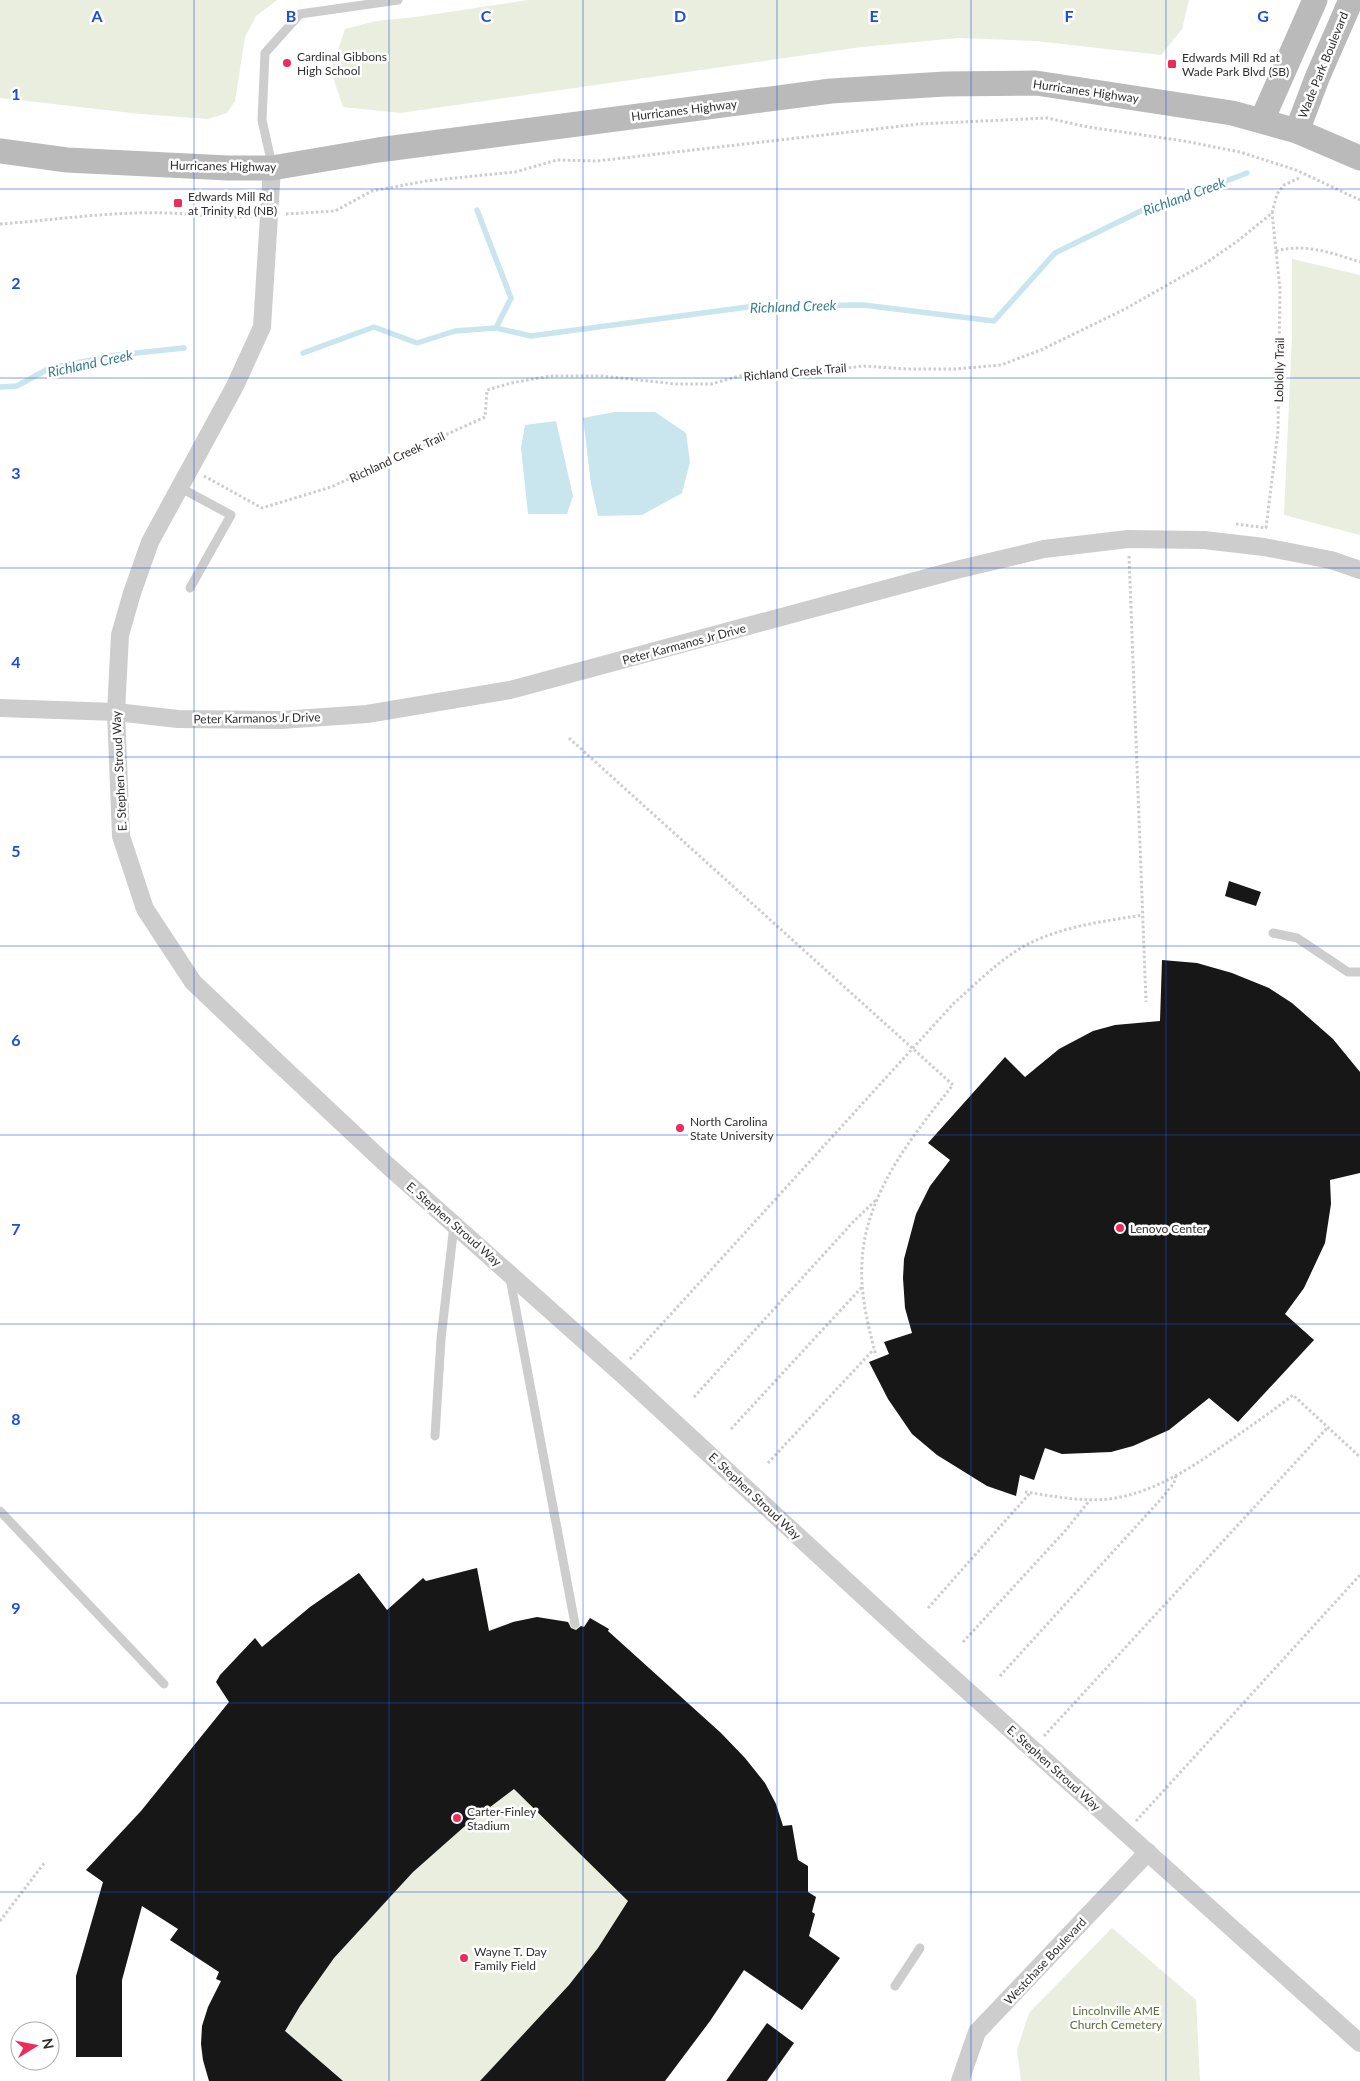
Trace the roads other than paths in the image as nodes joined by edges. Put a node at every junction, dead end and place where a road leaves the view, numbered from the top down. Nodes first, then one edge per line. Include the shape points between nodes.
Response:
1 (398, 0) edge
2 (1315, 0) edge
3 (1350, 0) edge
4 (1262, 120) junction
5 (1297, 131) junction
6 (0, 151) edge
7 (1360, 158) edge
8 (272, 168) junction
9 (179, 486) junction
10 (1360, 570) edge
11 (190, 588) dead end
12 (0, 708) edge
13 (116, 712) junction
14 (1273, 933) dead end
15 (1360, 972) edge
16 (454, 1223) junction
17 (509, 1272) junction
18 (435, 1436) dead end
19 (0, 1511) edge
20 (575, 1624) dead end
21 (164, 1684) dead end
22 (1148, 1852) junction
23 (920, 1948) dead end
24 (895, 1986) dead end
25 (1360, 2043) edge
26 (960, 2081) edge

1 - 8 lane via 300,14 265,53 262,120
2 - 4 main road
3 - 5 main road, Wade Park Boulevard
4 - 5 main road, Hurricanes Highway
4 - 8 main road, Hurricanes Highway via 1036,83 945,84 831,91 378,150
5 - 7 main road, Hurricanes Highway
6 - 8 main road, Hurricanes Highway via 67,160
8 - 9 street, E. Stephen Stroud Way via 262,326 234,386
9 - 11 lane via 231,515
9 - 13 street, E. Stephen Stroud Way via 150,542 120,635
10 - 13 street, Peter Karmanos Jr Drive via 1321,558 1264,547 1204,540 1101,542 1044,549 956,570 481,696 367,714 281,720 178,719
12 - 13 street, Peter Karmanos Jr Drive
13 - 16 street, E. Stephen Stroud Way via 121,836 145,909 193,982 386,1164
14 - 15 lane via 1296,938 1348,972
16 - 17 street, E. Stephen Stroud Way
16 - 18 lane via 441,1339
17 - 20 lane
17 - 22 street, E. Stephen Stroud Way
19 - 21 lane
22 - 25 street, E. Stephen Stroud Way
22 - 26 street, Westchase Boulevard via 977,2032
23 - 24 lane

